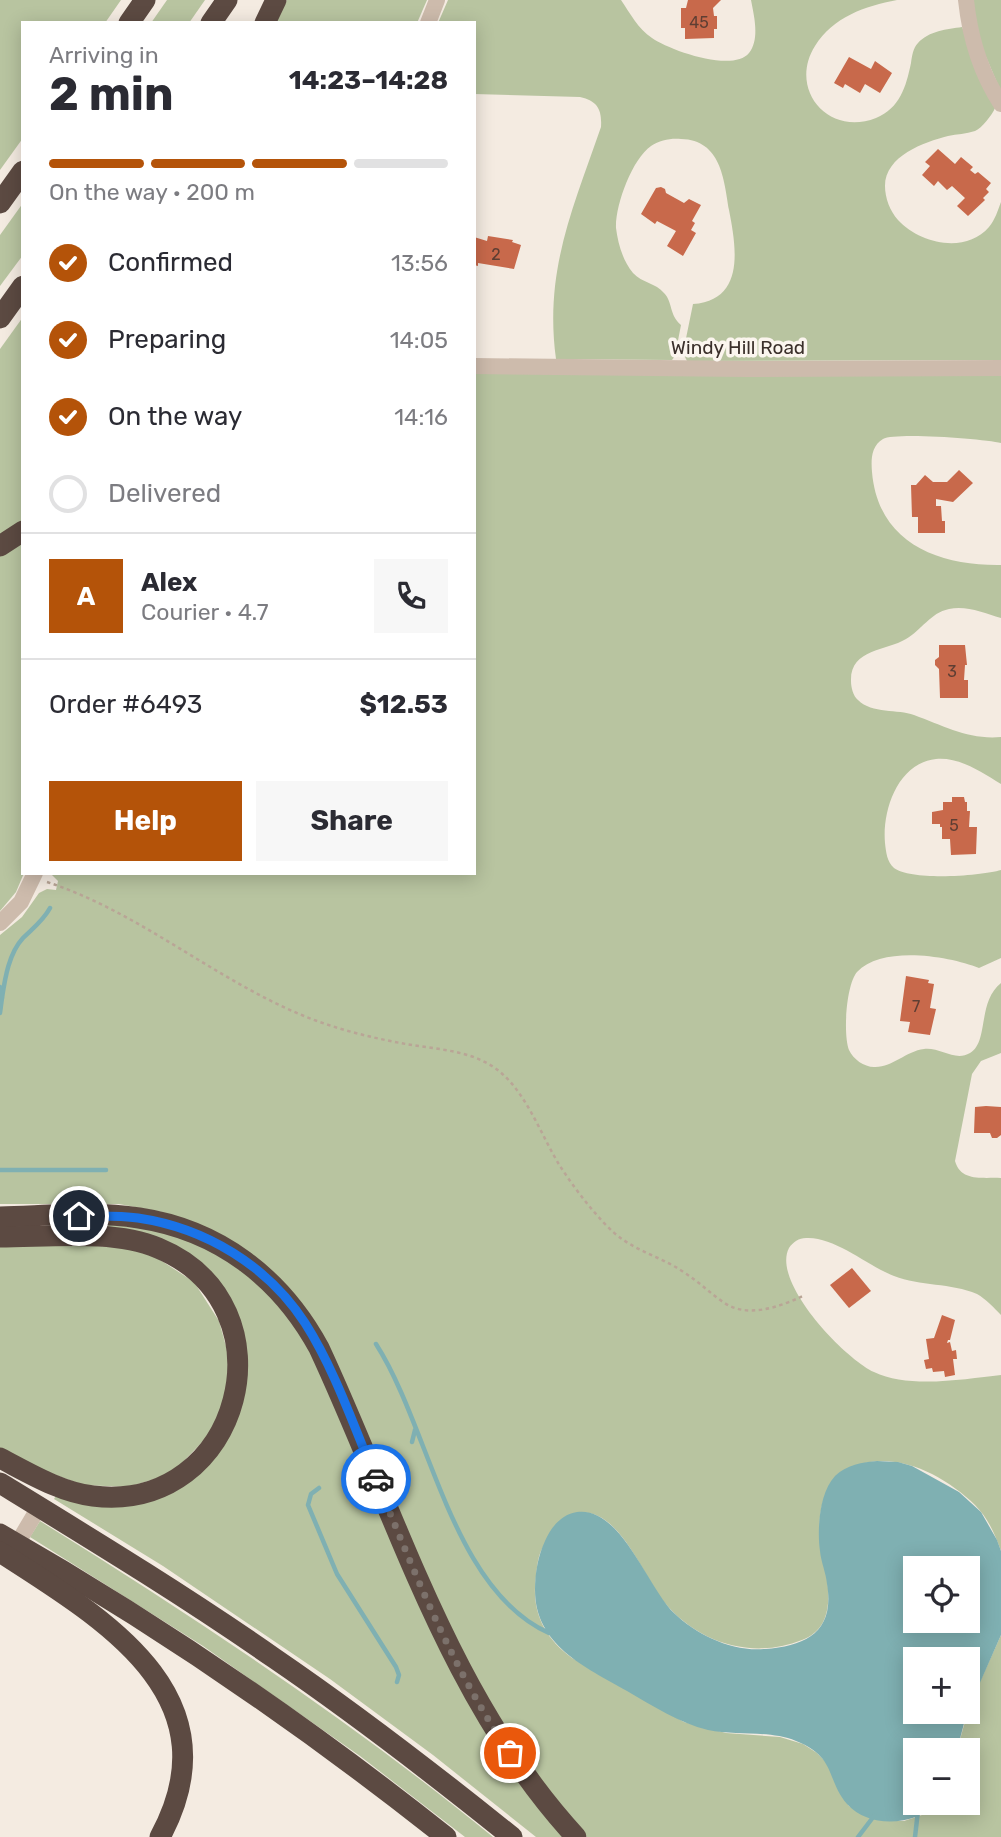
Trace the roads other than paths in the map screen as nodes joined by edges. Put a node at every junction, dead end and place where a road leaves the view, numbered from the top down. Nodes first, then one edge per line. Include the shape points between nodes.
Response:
1 (145, 0) edge
2 (227, 0) edge
3 (276, 0) edge
4 (437, 0) edge
5 (966, 0) edge
6 (130, 21) edge
7 (212, 21) edge
8 (266, 21) edge
9 (429, 21) edge
10 (1001, 104) edge
11 (21, 166) edge
12 (21, 174) edge
13 (0, 188) edge
14 (0, 203) edge
15 (21, 289) edge
16 (0, 318) edge
17 (476, 366) edge
18 (1001, 368) edge
19 (21, 532) edge
20 (0, 546) edge
21 (34, 875) edge
22 (0, 923) edge
23 (0, 1217) edge
24 (0, 1237) edge
25 (0, 1458) edge
26 (0, 1483) edge
27 (39, 1507) junction
28 (6, 1543) edge
29 (160, 1837) edge
30 (446, 1837) edge
31 (512, 1837) edge
32 (576, 1837) edge

1 - 6 highway
2 - 7 highway
3 - 8 highway
4 - 9 street
5 - 10 street via 974,47
11 - 13 highway
12 - 14 highway
15 - 16 highway
17 - 18 street, Windy Hill Road
19 - 20 highway
21 - 22 street via 21,902
23 - 32 highway via 118,1216 165,1223 231,1251 281,1292 319,1348 419,1583 470,1688 521,1768
24 - 25 highway via 113,1238 170,1253 196,1271 216,1295 232,1328 238,1362 235,1400 217,1440 189,1470 159,1488 129,1496 88,1495 51,1484
26 - 27 highway
27 - 28 street
27 - 31 highway via 273,1657
28 - 29 highway via 106,1626 161,1684 177,1720 182,1750 178,1792
28 - 30 highway via 197,1655

